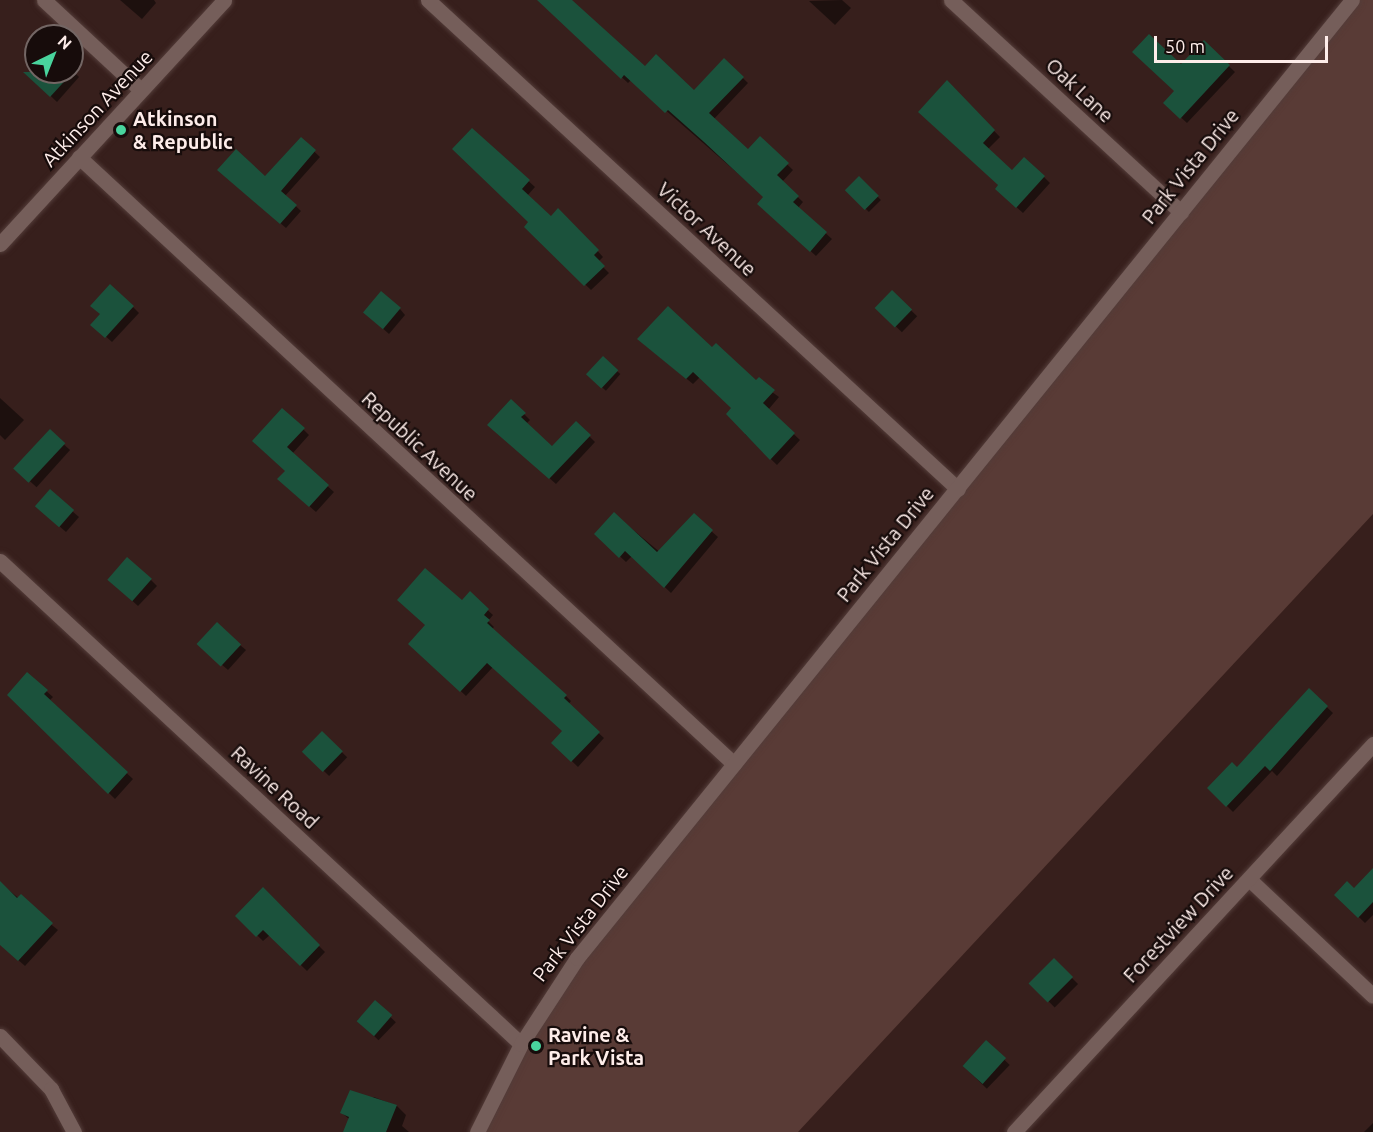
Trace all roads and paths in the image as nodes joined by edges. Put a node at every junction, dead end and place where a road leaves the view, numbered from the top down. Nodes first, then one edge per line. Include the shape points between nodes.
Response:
1 (44, 0) edge
2 (224, 0) edge
3 (428, 0) edge
4 (951, 0) edge
5 (1352, 0) edge
6 (141, 90) junction
7 (80, 157) junction
8 (1181, 212) junction
9 (0, 244) edge
10 (958, 489) junction
11 (0, 561) edge
12 (1373, 744) edge
13 (734, 764) junction
14 (1249, 879) junction
15 (1373, 996) edge
16 (0, 1036) edge
17 (521, 1044) junction
18 (74, 1132) edge
19 (477, 1132) edge
20 (1014, 1132) edge

1 - 6 street
2 - 6 street, Atkinson Avenue
3 - 10 street, Victor Avenue
4 - 8 street, Oak Lane
5 - 8 street, Park Vista Drive
6 - 7 street, Atkinson Avenue
7 - 9 street, Atkinson Avenue
7 - 13 street, Republic Avenue
8 - 10 street, Park Vista Drive
10 - 13 street, Park Vista Drive
11 - 17 street, Ravine Road
12 - 14 street, Forestview Drive
13 - 17 street, Park Vista Drive via 577,958
14 - 15 street
14 - 20 street, Forestview Drive
16 - 18 street via 51,1089
17 - 19 street, Park Vista Drive

